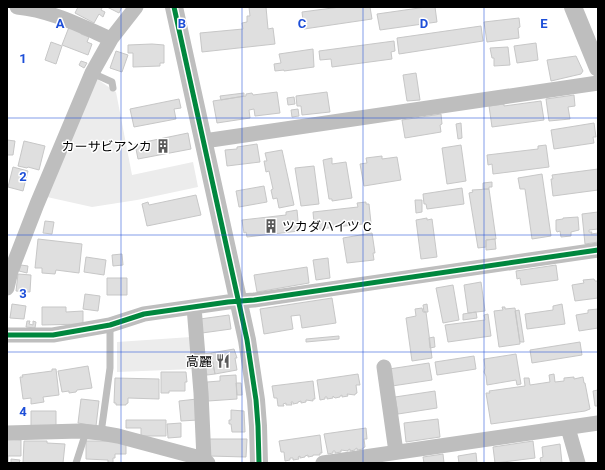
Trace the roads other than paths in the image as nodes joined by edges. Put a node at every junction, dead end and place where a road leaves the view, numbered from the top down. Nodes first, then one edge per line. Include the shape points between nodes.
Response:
1 (17, 7) edge
2 (136, 7) edge
3 (174, 7) edge
4 (572, 7) edge
5 (111, 39) junction
6 (598, 68) edge
7 (92, 73) junction
8 (598, 83) edge
9 (113, 88) dead end
10 (204, 141) junction
11 (598, 250) edge
12 (7, 288) edge
13 (239, 301) junction
14 (194, 307) junction
15 (110, 325) junction
16 (7, 335) edge
17 (384, 367) dead end
18 (598, 423) edge
19 (568, 428) junction
20 (86, 432) junction
21 (7, 433) edge
22 (101, 433) junction
23 (396, 452) junction
24 (206, 461) edge
25 (76, 463) edge
26 (259, 463) edge
27 (323, 463) edge
28 (578, 463) edge

1 - 5 street via 59,17
2 - 5 street
3 - 10 street
4 - 6 street
5 - 7 street
7 - 9 lane via 112,82
7 - 12 street via 37,204
8 - 10 street
10 - 13 street
11 - 13 street
13 - 14 street
13 - 26 street via 254,381
14 - 15 street via 144,314
14 - 24 street
15 - 16 street via 53,335
15 - 22 lane via 110,368
17 - 23 street
18 - 19 street
19 - 23 street
19 - 28 street
20 - 21 street
20 - 22 street
20 - 25 lane
22 - 24 street
23 - 27 street

